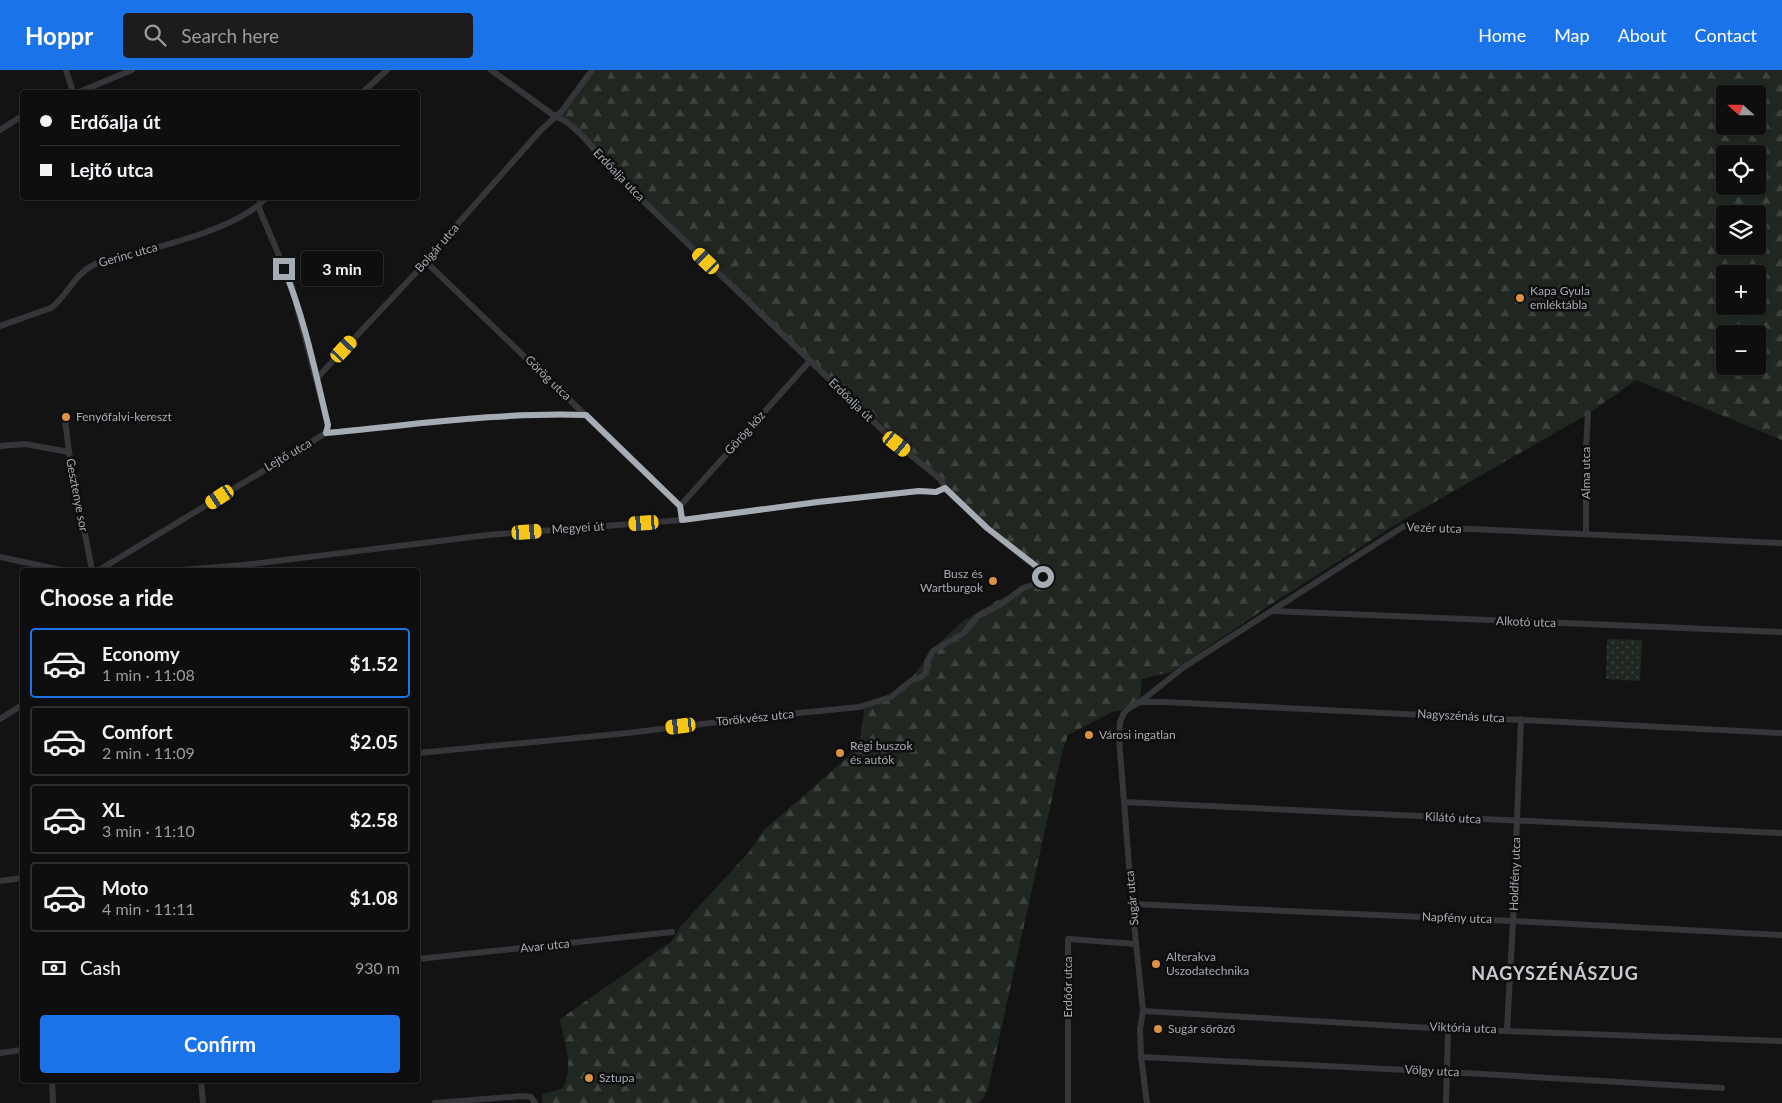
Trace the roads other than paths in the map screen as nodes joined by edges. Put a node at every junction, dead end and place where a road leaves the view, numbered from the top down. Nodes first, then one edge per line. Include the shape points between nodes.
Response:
1 (66, 70) edge
2 (132, 70) edge
3 (387, 70) edge
4 (491, 70) edge
5 (592, 70) edge
6 (73, 90) edge
7 (84, 90) edge
8 (365, 90) edge
9 (20, 117) edge
10 (556, 117) junction
11 (0, 130) edge
12 (264, 200) edge
13 (258, 206) junction
14 (680, 236) joint
15 (426, 262) junction
16 (0, 326) edge
17 (810, 361) junction
18 (316, 378) junction
19 (1588, 414) dead end
20 (586, 415) junction
21 (65, 419) dead end
22 (326, 433) junction
23 (0, 446) edge
24 (69, 452) junction
25 (945, 488) junction
26 (680, 506) junction
27 (682, 520) junction
28 (1586, 533) junction
29 (1782, 543) edge
30 (0, 557) edge
31 (52, 568) edge
32 (92, 568) edge
33 (102, 568) edge
34 (206, 568) edge
35 (1044, 581) joint
36 (1271, 611) junction
37 (1782, 632) edge
38 (1140, 702) junction
39 (20, 706) edge
40 (0, 719) edge
41 (1521, 719) junction
42 (1782, 732) edge
43 (420, 753) edge
44 (1124, 802) junction
45 (1517, 821) junction
46 (1782, 833) edge
47 (20, 878) edge
48 (0, 880) edge
49 (1132, 904) junction
50 (1513, 921) junction
51 (672, 932) dead end
52 (1782, 935) edge
53 (1136, 944) junction
54 (420, 959) edge
55 (1143, 1011) junction
56 (1448, 1029) junction
57 (1507, 1030) junction
58 (1782, 1040) edge
59 (20, 1050) edge
60 (0, 1053) edge
61 (1141, 1057) junction
62 (1446, 1072) junction
63 (52, 1083) edge
64 (201, 1083) edge
65 (1722, 1088) dead end
66 (54, 1103) edge
67 (202, 1103) edge
68 (435, 1103) edge
69 (535, 1103) edge
70 (1068, 1103) edge
71 (1147, 1103) edge
72 (1446, 1103) edge

1 - 6 street
2 - 7 street
3 - 8 street
4 - 10 street, Erdőalja utca
5 - 10 street, Bolgár utca
9 - 11 street
10 - 14 street, Erdőalja utca via 575,129 614,173
10 - 15 street, Bolgár utca
12 - 13 street, Gerinc utca
13 - 16 street, Gerinc utca via 217,228 95,264 79,274 51,308
13 - 18 street, Lejtő utca via 291,284
14 - 17 street, Erdőalja út
15 - 18 street, Bolgár utca
15 - 20 street, Görög utca
17 - 25 street, Erdőalja út
17 - 26 street, Görög köz
18 - 22 street, Lejtő utca via 328,425
19 - 28 street, Alma utca
20 - 22 street via 491,418
20 - 26 street, Görög utca
21 - 24 street, Gesztenye sor
22 - 33 street, Lejtő utca
23 - 24 street via 25,444
24 - 32 street, Gesztenye sor
25 - 27 street, Megyei út via 936,492 818,502
25 - 35 street, Erdőalja út via 987,528 1037,568
26 - 27 street
27 - 34 street, Megyei út via 488,535
28 - 29 street, Vezér utca
28 - 36 street, Vezér utca via 1404,526
30 - 31 street
35 - 43 street, Törökvész utca via 1022,588 978,616 962,635 934,650 922,677 912,680 891,698 859,707
36 - 37 street, Alkotó utca
36 - 38 street, Vezér utca via 1184,667
38 - 41 street, Nagyszénás utca
38 - 44 street, Sugár utca via 1129,708 1120,722
39 - 40 street
41 - 42 street, Nagyszénás utca
41 - 45 street, Holdfény utca
44 - 45 street, Kilátó utca
44 - 49 street, Sugár utca
45 - 46 street, Kilátó utca
45 - 50 street, Holdfény utca
47 - 48 street
49 - 50 street, Napfény utca
49 - 53 street, Sugár utca
50 - 52 street, Napfény utca
50 - 57 street, Holdfény utca
51 - 54 street, Avar utca
53 - 55 street, Sugár utca
53 - 70 street, Erdőőr utca via 1068,939
55 - 56 street, Viktória utca
55 - 61 street, Sugár utca
56 - 57 street, Viktória utca
56 - 62 street
57 - 58 street, Viktória utca
59 - 60 street
61 - 62 street, Völgy utca
61 - 71 street, Sugár utca
62 - 65 street, Völgy utca
62 - 72 street
63 - 66 street
64 - 67 street
68 - 69 street via 523,1096 531,1096

